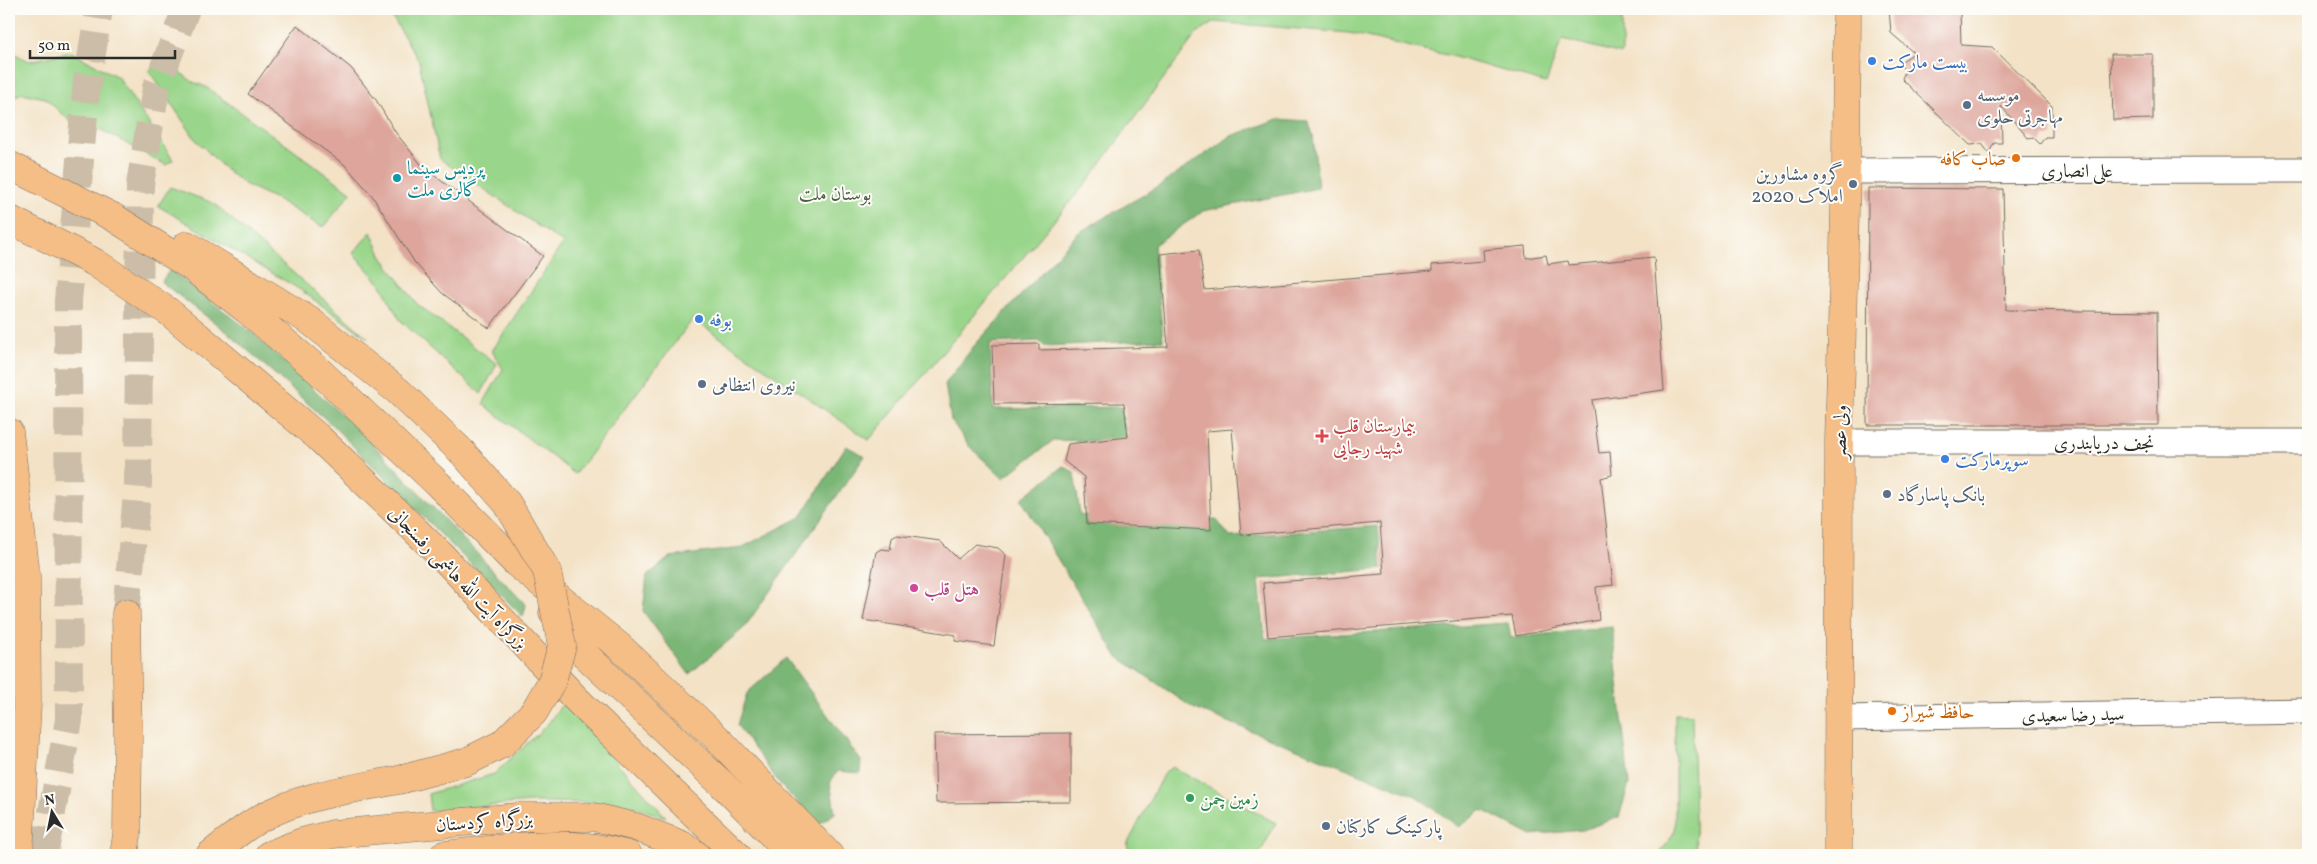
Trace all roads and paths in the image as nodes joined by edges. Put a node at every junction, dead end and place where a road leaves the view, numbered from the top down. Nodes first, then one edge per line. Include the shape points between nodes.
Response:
1 (1847, 9) edge
2 (9, 165) edge
3 (2308, 170) edge
4 (1846, 171) junction
5 (113, 217) junction
6 (9, 219) edge
7 (9, 432) edge
8 (1839, 442) junction
9 (2308, 442) edge
10 (9, 558) edge
11 (516, 563) junction
12 (126, 613) tunnel mouth
13 (27, 703) junction
14 (2308, 711) edge
15 (1838, 718) junction
16 (19, 855) edge
17 (124, 855) edge
18 (210, 855) edge
19 (269, 855) edge
20 (444, 855) edge
21 (628, 855) edge
22 (696, 855) edge
23 (737, 855) edge
24 (792, 855) edge
25 (829, 855) edge
26 (1838, 855) edge

1 - 4 main road, ولی عصر
2 - 5 main road, bridge
3 - 4 street, علی انصاری
4 - 8 main road, ولی عصر
5 - 11 main road via 190,266 318,370
5 - 18 main road, bridge via 179,241 310,321 398,391 461,451 507,502 548,571 562,646 552,681 534,712 502,744 466,762 289,805 260,819
6 - 23 main road, بزرگراه آیت الله هاشمی رفسنجانی, bridge via 94,262 169,312 325,443 442,556 575,698
7 - 13 main road via 26,575
8 - 9 street, نجف دریابندری
8 - 15 main road, ولی عصر
10 - 13 main road
11 - 24 main road via 579,649
11 - 25 main road via 620,647 718,738
12 - 17 main road via 128,750
13 - 16 main road
14 - 15 street, سید رضا سعیدی
15 - 26 main road, ولی عصر
19 - 22 main road, بزرگراه کردستان via 333,834 518,817 594,817 636,827 682,845
20 - 21 main road via 518,847 566,846

